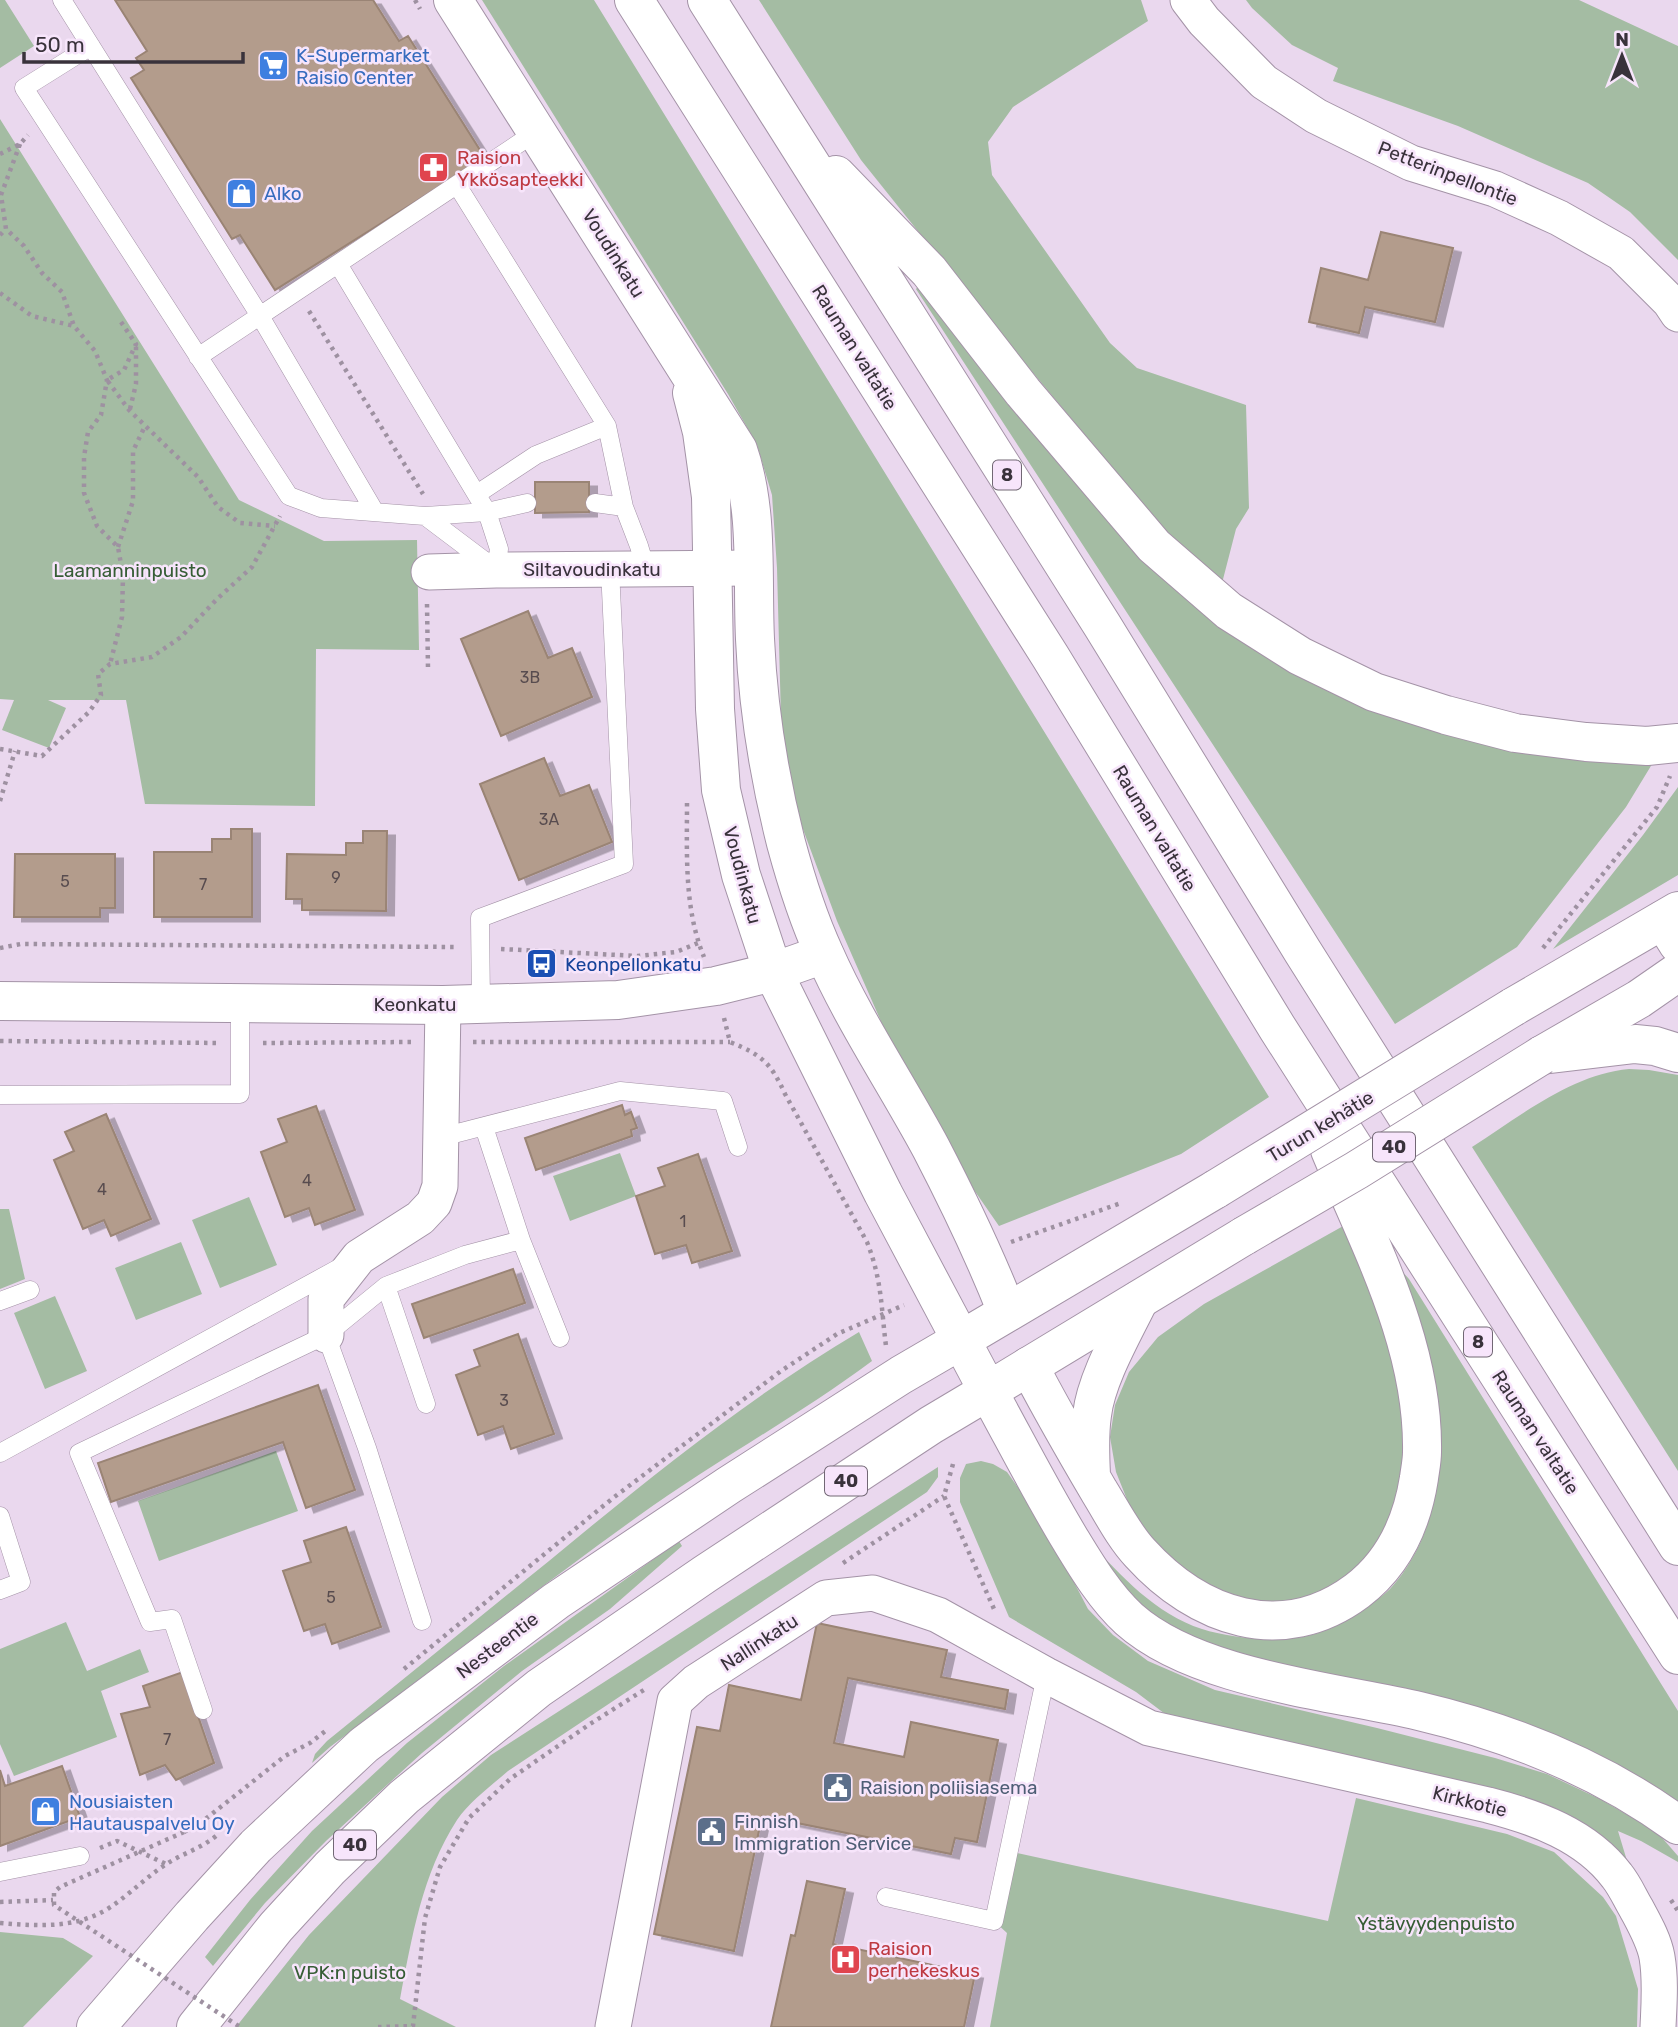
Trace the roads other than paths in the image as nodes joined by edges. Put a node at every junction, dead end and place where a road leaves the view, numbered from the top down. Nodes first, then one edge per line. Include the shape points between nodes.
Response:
1 (62, 0) edge
2 (634, 0) edge
3 (707, 0) edge
4 (1188, 0) edge
5 (437, 6) edge
6 (91, 46) junction
7 (780, 117) junction
8 (536, 132) junction
9 (457, 185) junction
10 (338, 264) junction
11 (1678, 314) edge
12 (260, 316) junction
13 (198, 357) junction
14 (685, 365) junction
15 (607, 426) junction
16 (477, 494) junction
17 (527, 503) dead end
18 (595, 503) dead end
19 (624, 507) junction
20 (375, 512) junction
21 (488, 512) junction
22 (425, 516) junction
23 (713, 568) junction
24 (611, 569) junction
25 (646, 569) junction
26 (754, 569) junction
27 (496, 570) junction
28 (429, 572) road end
29 (1674, 759) edge
30 (1673, 925) edge
31 (824, 954) junction
32 (773, 972) junction
33 (1678, 972) edge
34 (0, 1001) edge
35 (240, 1003) junction
36 (481, 1004) junction
37 (443, 1023) junction
38 (1278, 1029) junction
39 (1678, 1053) edge
40 (1542, 1055) junction
41 (0, 1095) edge
42 (484, 1127) junction
43 (442, 1137) junction
44 (738, 1147) dead end
45 (521, 1240) junction
46 (359, 1257) junction
47 (386, 1286) junction
48 (30, 1290) dead end
49 (1139, 1300) junction
50 (0, 1301) edge
51 (1007, 1311) junction
52 (326, 1335) junction
53 (560, 1338) dead end
54 (961, 1340) junction
55 (1029, 1366) junction
56 (988, 1391) junction
57 (426, 1404) dead end
58 (0, 1452) edge
59 (1091, 1477) junction
60 (1635, 1478) junction
61 (1678, 1513) edge
62 (0, 1516) edge
63 (1678, 1546) edge
64 (0, 1590) edge
65 (422, 1621) dead end
66 (1678, 1655) edge
67 (1046, 1675) junction
68 (203, 1710) dead end
69 (1149, 1728) joint
70 (1678, 1825) edge
71 (80, 1856) road end
72 (0, 1872) edge
73 (886, 1897) dead end
74 (96, 2027) edge
75 (196, 2027) edge
76 (613, 2027) edge
77 (1658, 2027) edge

1 - 6 lane
2 - 38 main road, Rauman valtatie / 8 via 1043,644
3 - 7 main road, 8
4 - 11 street, Petterinpellontie via 1264,82 1317,116 1411,163 1495,189 1559,218 1621,253
5 - 8 main road, Voudinkatu
6 - 12 lane
6 - 13 lane via 24,88
7 - 29 main road via 929,271 1154,546 1229,611 1300,656 1374,692 1515,733 1647,746
7 - 60 main road, 8
8 - 9 lane
8 - 14 main road, Voudinkatu
9 - 10 lane
9 - 15 lane
10 - 12 lane
10 - 16 lane
12 - 13 lane
12 - 20 lane
13 - 20 lane via 289,496 321,508
14 - 23 main road, Voudinkatu via 702,432 711,497
14 - 26 main road, Voudinkatu via 738,450 751,507
15 - 16 lane via 536,455
15 - 19 lane
16 - 21 lane
17 - 21 lane
18 - 19 lane
19 - 25 lane
20 - 22 lane
21 - 22 lane
21 - 27 lane via 499,550
22 - 27 lane
23 - 25 street, Siltavoudinkatu
23 - 26 street, Siltavoudinkatu
23 - 32 main road, Voudinkatu via 715,709 722,790 741,874
24 - 25 street, Siltavoudinkatu
24 - 27 street, Siltavoudinkatu
24 - 36 lane via 624,864 480,918
26 - 31 main road, Voudinkatu via 759,703 768,760 801,893
27 - 28 street, Siltavoudinkatu
30 - 51 main road, Turun kehätie, bridge via 1513,1007
31 - 32 main road, Keonkatu
31 - 51 main road, Voudinkatu via 930,1148
32 - 36 main road, Keonkatu via 716,986 618,1000
32 - 54 main road, Voudinkatu
33 - 40 main road, 40
34 - 35 main road, Keonkatu
35 - 37 main road, Keonkatu
35 - 41 lane via 240,1094
36 - 37 main road, Keonkatu
37 - 43 street
38 - 59 main road, Voudinkatu via 1393,1300 1415,1376 1423,1454 1403,1536 1368,1582 1336,1605 1295,1619 1249,1619 1222,1613 1152,1566
38 - 66 main road, Rauman valtatie / 8
39 - 40 main road via 1635,1044
40 - 49 main road, 40, bridge
42 - 43 lane
42 - 44 lane via 620,1091 723,1101
42 - 45 lane
43 - 46 street via 440,1186 434,1202 420,1218
45 - 47 lane via 465,1255
45 - 53 lane
46 - 52 street via 326,1299
46 - 58 lane
47 - 52 lane
47 - 57 lane
48 - 50 lane
49 - 55 main road, 40
49 - 59 main road via 1095,1401
51 - 54 main road, Turun kehätie
51 - 55 main road, Voudinkatu
52 - 65 lane
52 - 68 lane via 79,1453 150,1622 173,1619
54 - 56 main road, Voudinkatu
54 - 74 main road, Nesteentie via 729,1485 556,1601 365,1745 256,1846
55 - 56 main road, 40
55 - 59 main road, Voudinkatu
56 - 70 main road, Voudinkatu via 1090,1573 1116,1606 1156,1640 1185,1654 1275,1681 1420,1711 1508,1735 1611,1781
56 - 75 main road, 40 via 682,1589 539,1688 404,1797 330,1868
60 - 61 main road
60 - 63 main road, 8
62 - 64 lane via 21,1582
67 - 69 street, Nallinkatu
67 - 73 lane via 994,1921
67 - 76 street, Nallinkatu via 937,1615 873,1593 826,1598 696,1682 675,1701
69 - 77 street, Kirkkotie via 1488,1805 1561,1831 1593,1851 1617,1876 1646,1926 1657,1955
71 - 72 lane

